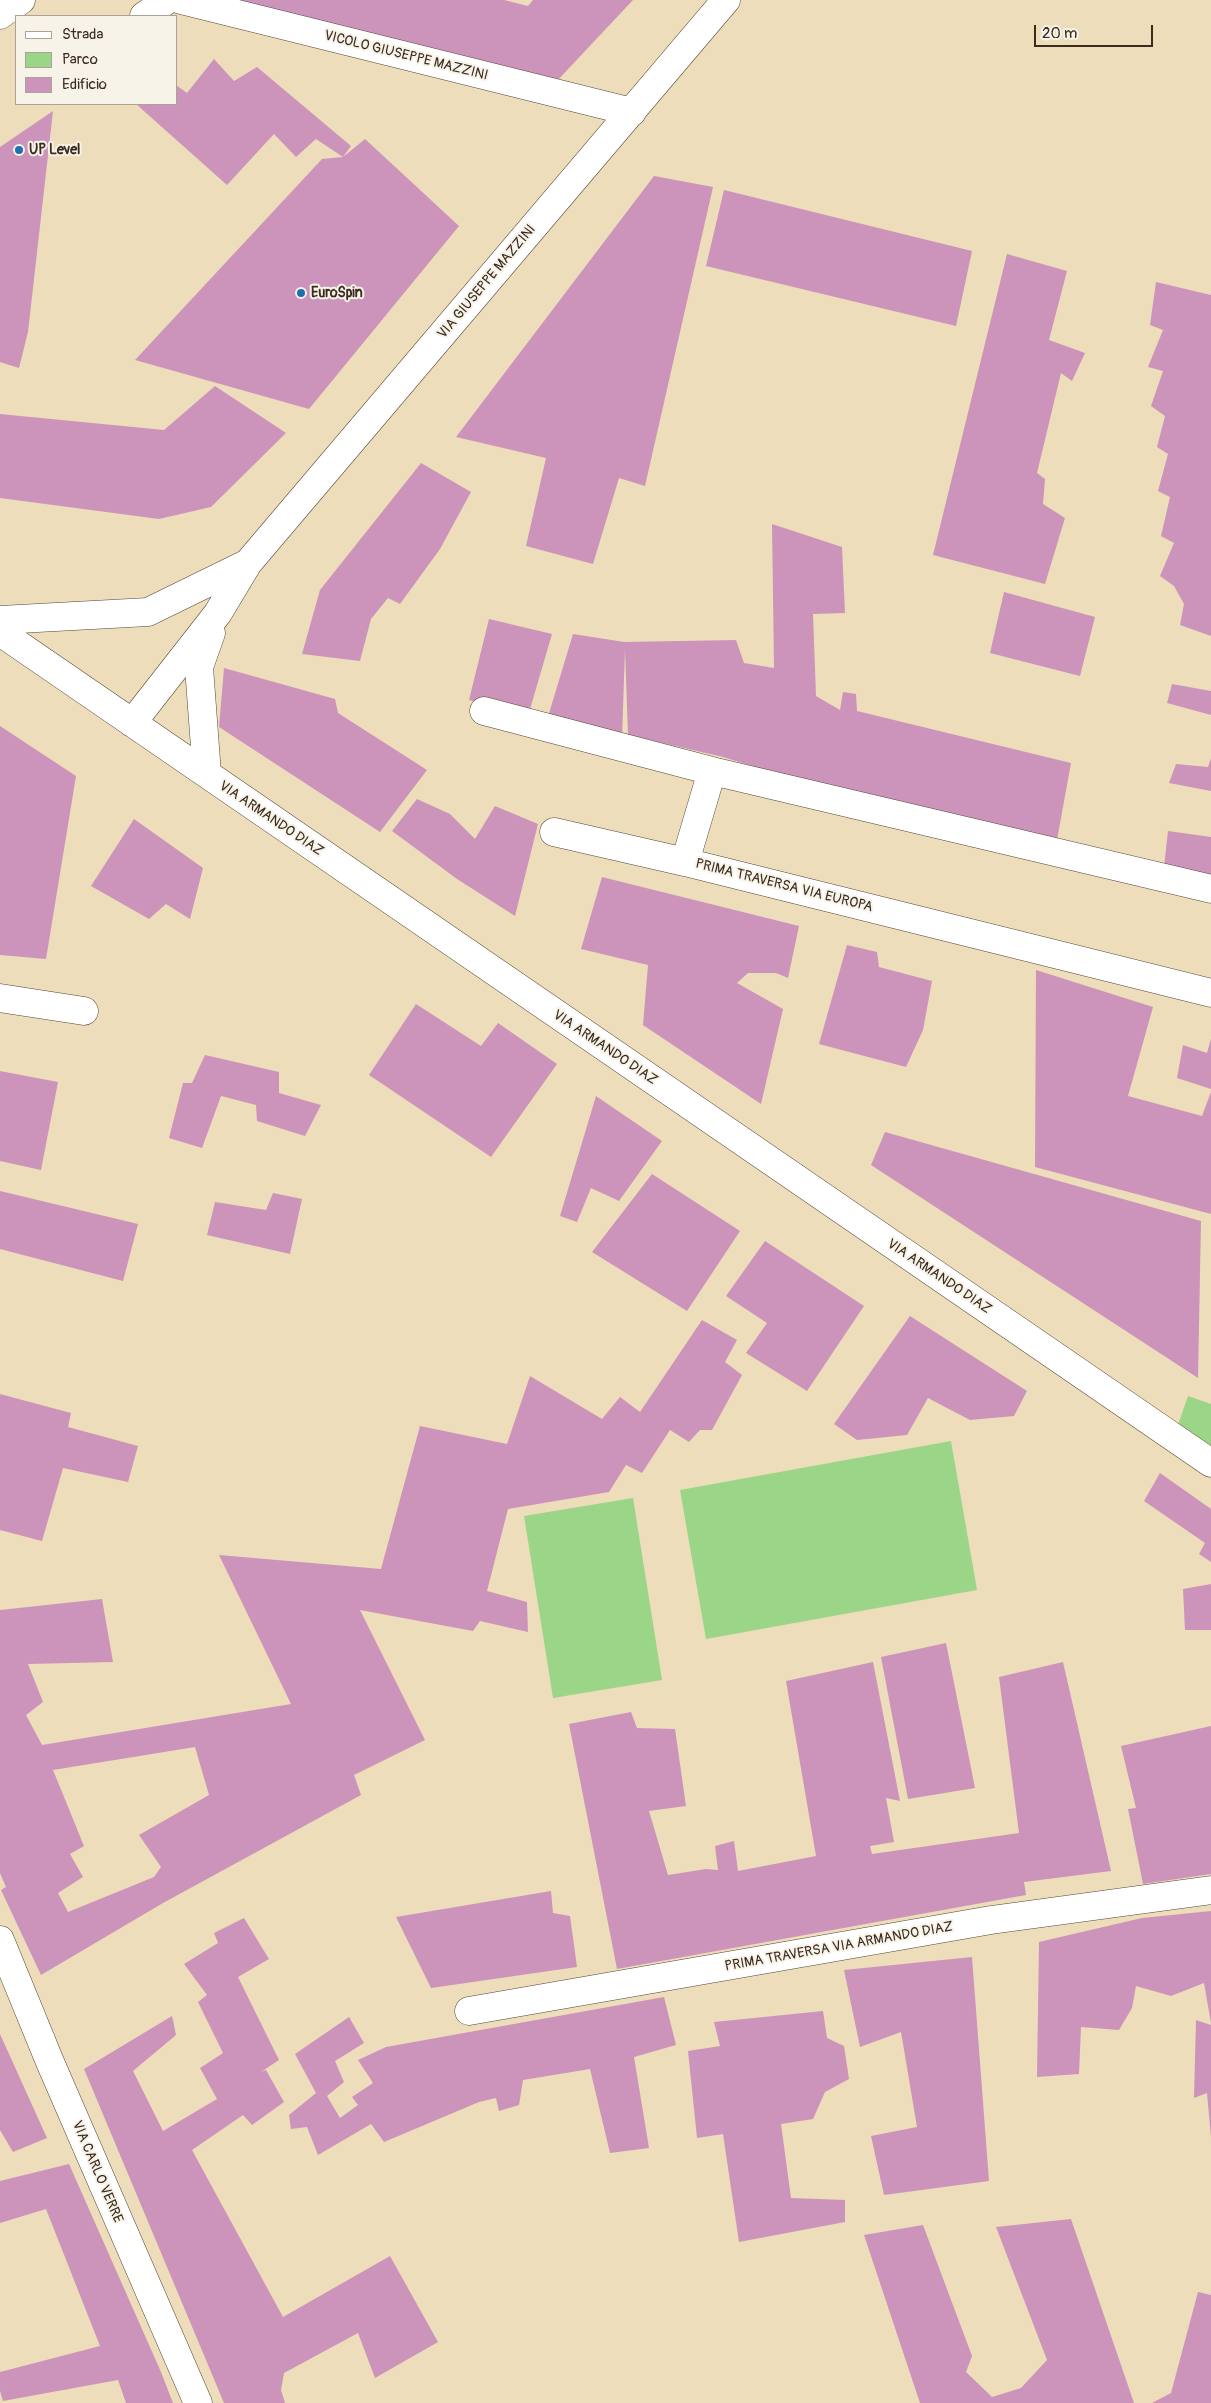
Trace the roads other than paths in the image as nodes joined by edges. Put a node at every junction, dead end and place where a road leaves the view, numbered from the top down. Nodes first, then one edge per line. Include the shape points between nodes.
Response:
1 (21, 0) edge
2 (167, 0) edge
3 (181, 0) edge
4 (726, 0) edge
5 (0, 15) edge
6 (145, 15) edge
7 (632, 112) junction
8 (248, 563) junction
9 (218, 612) junction
10 (0, 620) edge
11 (0, 632) edge
12 (484, 711) dead end
13 (132, 723) junction
14 (712, 771) junction
15 (207, 774) junction
16 (554, 832) dead end
17 (685, 862) junction
18 (1211, 889) edge
19 (1211, 993) edge
20 (0, 998) edge
21 (84, 1011) dead end
22 (1211, 1463) edge
23 (1211, 1890) edge
24 (0, 1940) edge
25 (469, 2011) dead end
26 (198, 2403) edge

1 - 5 street
2 - 6 street
3 - 7 street, VICOLO GIUSEPPE MAZZINI
4 - 7 street, VIA GIUSEPPE MAZZINI
7 - 8 street, VIA GIUSEPPE MAZZINI
8 - 9 street, VIA GIUSEPPE MAZZINI
8 - 10 street, VIA GIUSEPPE MAZZINI via 148,612
9 - 13 street, VIA GIUSEPPE MAZZINI
9 - 15 street, VIA GIUSEPPE MAZZINI via 199,667
11 - 13 street, VIA ARMANDO DIAZ
12 - 14 street
13 - 15 street, VIA ARMANDO DIAZ
14 - 17 street, PRIMA TRAVERSA VIA EUROPA
14 - 18 street
15 - 22 street, VIA ARMANDO DIAZ
16 - 17 street
17 - 19 street, PRIMA TRAVERSA VIA EUROPA
20 - 21 street
23 - 25 street, PRIMA TRAVERSA VIA ARMANDO DIAZ via 991,1920
24 - 26 street, VIA CARLO VERRE

